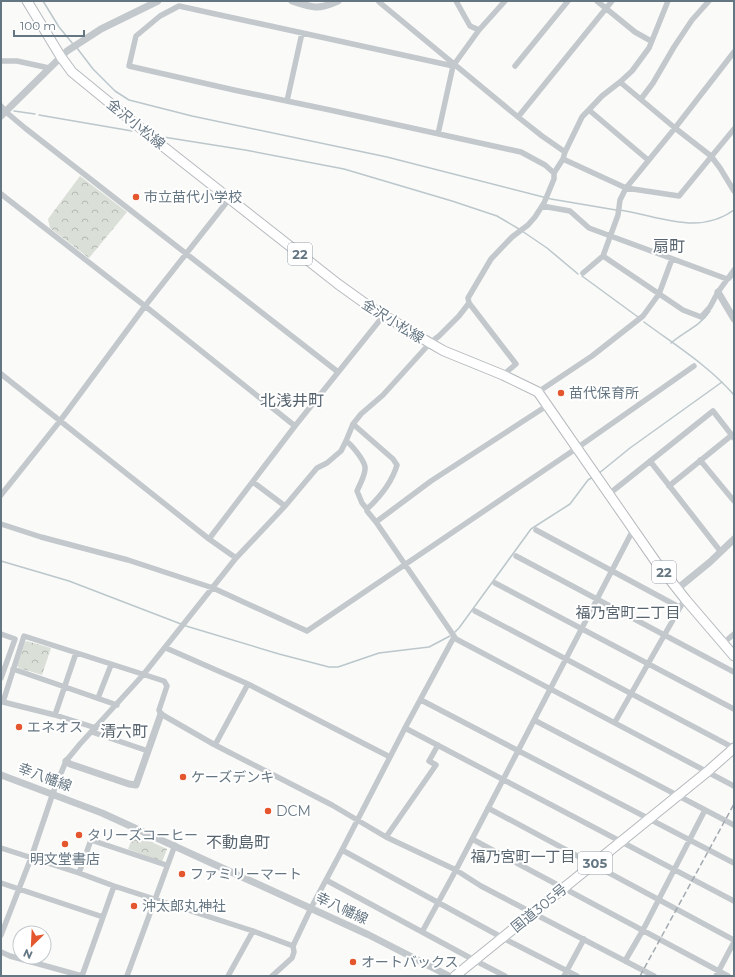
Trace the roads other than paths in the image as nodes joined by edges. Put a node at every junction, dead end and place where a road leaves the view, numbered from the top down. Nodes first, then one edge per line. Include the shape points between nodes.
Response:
1 (27, 1) edge
2 (158, 1) edge
3 (292, 1) edge
4 (338, 1) edge
5 (456, 1) edge
6 (505, 1) edge
7 (568, 1) edge
8 (597, 1) edge
9 (612, 1) edge
10 (668, 1) edge
11 (709, 1) edge
12 (379, 2) dead end
13 (606, 8) junction
14 (479, 30) junction
15 (302, 33) junction
16 (651, 41) junction
17 (734, 52) edge
18 (64, 54) junction
19 (1, 61) edge
20 (453, 65) junction
21 (515, 66) dead end
22 (49, 68) junction
23 (620, 82) junction
24 (641, 99) junction
25 (287, 101) junction
26 (589, 110) junction
27 (3, 111) edge
28 (518, 117) junction
29 (675, 128) junction
30 (734, 129) edge
31 (438, 134) junction
32 (565, 152) junction
33 (711, 156) junction
34 (563, 159) junction
35 (648, 160) junction
36 (554, 176) junction
37 (626, 188) junction
38 (734, 191) edge
39 (1, 194) edge
40 (230, 198) junction
41 (543, 204) junction
42 (610, 236) junction
43 (186, 253) junction
44 (603, 256) junction
45 (672, 259) junction
46 (734, 270) edge
47 (583, 273) dead end
48 (727, 279) junction
49 (718, 292) junction
50 (659, 294) junction
51 (469, 303) junction
52 (145, 306) junction
53 (384, 315) junction
54 (734, 319) edge
55 (430, 343) junction
56 (694, 366) dead end
57 (338, 372) junction
58 (1, 374) edge
59 (503, 375) junction
60 (538, 392) junction
61 (548, 405) junction
62 (60, 421) junction
63 (353, 424) junction
64 (295, 426) junction
65 (733, 436) edge
66 (346, 441) junction
67 (577, 448) junction
68 (700, 460) junction
69 (650, 461) junction
70 (253, 482) junction
71 (670, 486) junction
72 (609, 494) junction
73 (1, 495) edge
74 (734, 502) edge
75 (285, 506) junction
76 (367, 509) junction
77 (376, 522) junction
78 (1, 524) edge
79 (536, 530) dead end
80 (633, 530) junction
81 (209, 539) junction
82 (733, 541) edge
83 (721, 552) junction
84 (516, 556) dead end
85 (236, 558) junction
86 (405, 564) junction
87 (612, 570) junction
88 (496, 582) dead end
89 (213, 588) junction
90 (677, 590) junction
91 (597, 599) junction
92 (682, 604) junction
93 (475, 611) dead end
94 (582, 629) junction
95 (1, 634) edge
96 (734, 634) edge
97 (664, 635) junction
98 (454, 637) junction
99 (722, 644) junction
100 (166, 648) junction
101 (76, 653) junction
102 (734, 656) edge
103 (566, 659) junction
104 (648, 663) junction
105 (111, 665) junction
106 (13, 668) junction
107 (734, 672) edge
108 (143, 675) junction
109 (1, 678) edge
110 (248, 684) junction
111 (66, 686) junction
112 (550, 688) junction
113 (632, 693) junction
114 (98, 698) junction
115 (2, 699) edge
116 (421, 700) junction
117 (117, 705) junction
118 (734, 709) edge
119 (161, 714) junction
120 (55, 715) junction
121 (534, 720) junction
122 (615, 722) junction
123 (405, 728) junction
124 (94, 730) junction
125 (215, 744) junction
126 (438, 745) junction
127 (734, 748) edge
128 (148, 751) junction
129 (518, 751) junction
130 (390, 757) junction
131 (66, 761) junction
132 (707, 772) junction
133 (1, 775) edge
134 (503, 779) junction
135 (734, 786) edge
136 (53, 793) junction
137 (677, 795) junction
138 (488, 808) junction
139 (705, 810) junction
140 (649, 818) junction
141 (357, 820) junction
142 (734, 825) edge
143 (386, 837) junction
144 (472, 839) junction
145 (690, 840) junction
146 (621, 841) junction
147 (175, 846) junction
148 (1, 848) edge
149 (342, 850) junction
150 (31, 858) junction
151 (734, 863) edge
152 (166, 865) junction
153 (593, 865) junction
154 (456, 870) junction
155 (675, 870) junction
156 (79, 873) junction
157 (326, 880) junction
158 (1, 882) edge
159 (114, 886) junction
160 (564, 888) junction
161 (20, 889) junction
162 (155, 899) junction
163 (659, 900) junction
164 (734, 902) edge
165 (438, 903) junction
166 (311, 908) junction
167 (534, 913) junction
168 (103, 917) junction
169 (643, 930) junction
170 (253, 931) junction
171 (422, 932) junction
172 (1, 936) edge
173 (503, 938) junction
174 (584, 939) junction
175 (734, 941) edge
176 (293, 946) junction
177 (1, 952) edge
178 (474, 960) junction
179 (625, 961) junction
180 (719, 970) junction
181 (566, 973) edge
182 (82, 976) edge
183 (127, 976) edge
184 (228, 976) edge
185 (272, 976) edge
186 (449, 976) edge
187 (456, 976) edge
188 (505, 976) edge
189 (577, 976) edge
190 (654, 976) edge
191 (716, 976) edge
192 (728, 976) edge

1 - 18 main road, 金沢小松線 / 22
2 - 18 street via 81,41
3 - 4 street via 315,8
5 - 14 street via 470,26
6 - 14 street
7 - 21 street
8 - 13 street
9 - 13 street
10 - 16 street
11 - 24 street via 692,20 654,83
12 - 20 street
13 - 16 street via 635,32
13 - 28 street
14 - 20 street
15 - 20 street
15 - 25 street
15 - 25 street via 179,6 160,16 136,36 129,66
16 - 23 street via 649,48 632,71
17 - 29 street
18 - 22 street
18 - 40 main road, 金沢小松線 / 22 via 72,72
19 - 22 street via 17,61
20 - 28 street
20 - 31 street
22 - 27 street
23 - 24 street
23 - 26 street
24 - 29 street
25 - 31 street
26 - 32 street via 582,117
26 - 35 street
27 - 43 street
28 - 32 street
29 - 33 street
29 - 35 street
30 - 33 street
31 - 36 street via 521,152 545,165
32 - 34 street
33 - 37 street via 679,196
33 - 38 street
34 - 36 street
34 - 37 street
35 - 37 street
36 - 41 street
37 - 42 street
39 - 52 street
40 - 43 street
40 - 53 main road, 金沢小松線 / 22 via 338,284
41 - 42 street via 570,211 589,228
41 - 51 street via 535,216 491,259 468,298
42 - 44 street
42 - 45 street
43 - 52 street
43 - 57 street
44 - 47 street
44 - 50 street
45 - 48 street
45 - 50 street
46 - 48 street
48 - 49 street
49 - 50 street via 701,317 683,310
49 - 54 street
50 - 60 street via 637,322
51 - 55 street
51 - 59 street via 516,364
52 - 62 street
52 - 64 street
53 - 55 main road, 金沢小松線 / 22
53 - 57 street
55 - 59 main road, 金沢小松線 / 22
55 - 63 street
56 - 67 street
57 - 64 street
58 - 62 street
59 - 60 main road, 金沢小松線 / 22
60 - 61 main road, 金沢小松線 / 22
61 - 67 main road, 金沢小松線 / 22
61 - 77 street via 431,481
62 - 73 street
62 - 81 street
63 - 66 street
63 - 76 street via 397,465 389,483
64 - 70 street
65 - 68 street
65 - 69 street via 713,411
66 - 75 street via 341,451 328,463 317,468
66 - 76 street via 365,467 357,491
67 - 72 main road, 金沢小松線 / 22
67 - 86 street
68 - 71 street
68 - 74 street
69 - 71 street
69 - 72 street
70 - 75 street
70 - 81 street
71 - 83 street
72 - 80 main road, 金沢小松線 / 22
75 - 85 street
76 - 77 street
77 - 86 street
78 - 89 street via 128,560
79 - 87 street
80 - 87 street
80 - 90 main road, 金沢小松線 / 22
81 - 85 street
82 - 83 street
83 - 90 street
84 - 91 street
85 - 89 street
86 - 89 street via 307,631
86 - 98 street
87 - 91 street
87 - 92 street
88 - 94 street
89 - 100 street
90 - 92 main road, 金沢小松線 / 22
91 - 94 street
91 - 97 street
92 - 97 street
92 - 99 main road, 金沢小松線 / 22
93 - 103 street
94 - 103 street
94 - 104 street
95 - 109 street via 15,639
96 - 99 street
97 - 104 street
97 - 107 street
98 - 112 street
98 - 116 street
99 - 102 main road, 金沢小松線 / 22
100 - 108 street
100 - 110 street
101 - 105 street
101 - 106 street via 24,636
101 - 111 street
103 - 112 street
103 - 113 street
104 - 113 street
104 - 118 street
105 - 108 street
105 - 114 street
106 - 111 street
106 - 115 street
108 - 117 street
108 - 119 street via 164,681 167,686 159,710
110 - 125 street
110 - 130 street
111 - 114 street
111 - 120 street
112 - 121 street
112 - 122 street
113 - 122 street
113 - 127 street
114 - 117 street
115 - 120 street via 3,702
116 - 123 street
116 - 129 street
117 - 124 street
119 - 125 street
119 - 128 street
120 - 124 street
121 - 129 street
121 - 137 street
122 - 132 street
123 - 126 street
123 - 130 street
124 - 128 street
124 - 131 street
125 - 141 street
126 - 134 street
126 - 143 street via 429,761 436,766
127 - 132 main road, 国道305号 / 305
128 - 131 street via 136,785
129 - 134 street
129 - 140 street
130 - 141 street
131 - 136 street
132 - 135 street
132 - 137 main road, 国道305号 / 305
133 - 136 street, 幸八幡線
134 - 138 street
134 - 146 street
136 - 147 street, 幸八幡線
136 - 150 street
137 - 139 street
137 - 140 main road, 国道305号 / 305
138 - 144 street
138 - 153 street
139 - 142 street
139 - 145 street
140 - 145 street
140 - 146 main road, 国道305号 / 305
141 - 143 street
141 - 149 street
143 - 154 street
144 - 154 street
144 - 160 street
145 - 151 street
145 - 155 street
146 - 153 main road, 国道305号 / 305
146 - 155 street
147 - 152 street
147 - 166 street, 幸八幡線
148 - 150 street
149 - 157 street
149 - 165 street
150 - 156 street
150 - 161 street
152 - 156 street via 91,840
152 - 162 street
153 - 160 main road, 国道305号 / 305
153 - 163 street
154 - 165 street
154 - 167 street
155 - 163 street
155 - 164 street
156 - 159 street
157 - 166 street
157 - 171 street
158 - 161 street
159 - 162 street
159 - 168 street
160 - 167 main road, 国道305号 / 305
160 - 169 street
161 - 168 street
161 - 172 street
162 - 170 street
162 - 183 street
163 - 169 street
163 - 175 street
165 - 171 street
165 - 173 street
166 - 176 street
166 - 186 street, 幸八幡線
167 - 173 main road, 国道305号 / 305
167 - 174 street
168 - 182 street
169 - 179 street
169 - 180 street
170 - 176 street
170 - 184 street
171 - 178 street
173 - 178 main road, 国道305号 / 305
173 - 181 street
174 - 179 street
174 - 181 street
175 - 180 street
176 - 185 street via 292,958
177 - 182 street
178 - 187 main road, 国道305号 / 305
178 - 188 street
179 - 190 street
180 - 191 street
180 - 192 street
181 - 189 street

